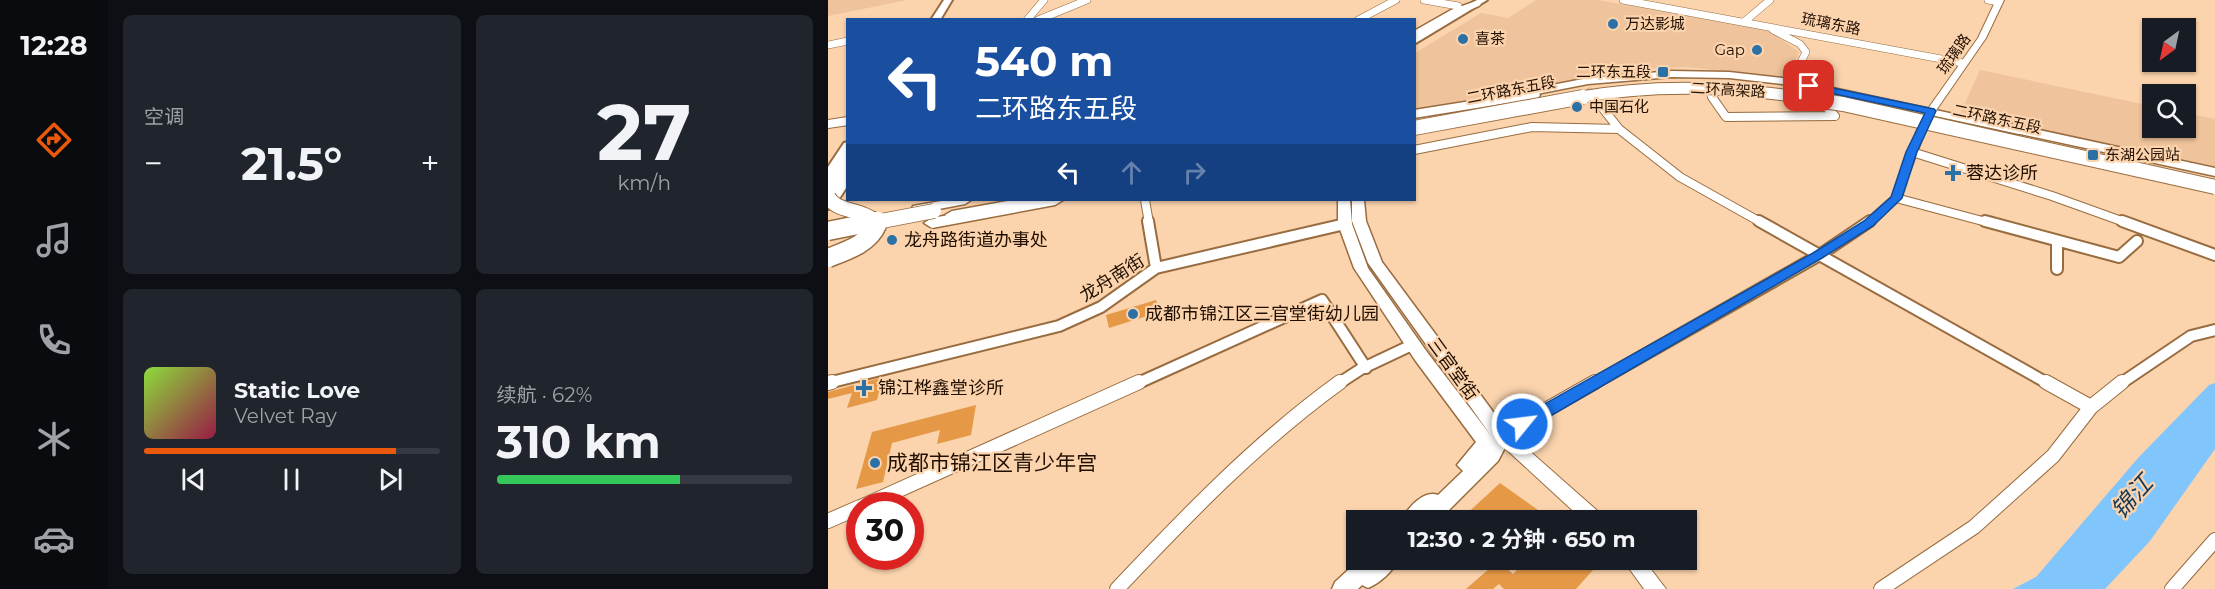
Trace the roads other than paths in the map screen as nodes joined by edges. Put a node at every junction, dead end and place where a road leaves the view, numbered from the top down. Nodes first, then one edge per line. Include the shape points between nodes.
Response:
1 (940, 0) edge
2 (948, 0) edge
3 (1044, 0) edge
4 (1087, 0) edge
5 (1396, 0) edge
6 (1424, 0) edge
7 (1623, 0) edge
8 (1770, 0) edge
9 (1988, 0) edge
10 (1476, 1) edge
11 (2000, 1) edge
12 (1458, 6) junction
13 (929, 18) edge
14 (936, 18) edge
15 (1029, 18) edge
16 (1043, 18) edge
17 (1362, 18) edge
18 (1745, 21) junction
19 (1763, 24) junction
20 (1416, 32) edge
21 (1416, 32) edge
22 (1416, 40) edge
23 (846, 41) edge
24 (828, 45) edge
25 (1963, 63) junction
26 (1791, 82) junction
27 (1704, 86) junction
28 (1590, 92) junction
29 (1817, 97) junction
30 (1416, 116) edge
31 (1416, 116) edge
32 (1928, 116) junction
33 (846, 121) edge
34 (828, 124) edge
35 (1416, 126) edge
36 (1416, 126) edge
37 (2007, 128) junction
38 (1619, 129) junction
39 (2024, 141) junction
40 (846, 149) edge
41 (1416, 150) edge
42 (1912, 152) junction
43 (846, 162) edge
44 (2215, 175) edge
45 (846, 176) edge
46 (828, 177) edge
47 (2215, 186) edge
48 (2215, 192) edge
49 (828, 195) edge
50 (1896, 198) junction
51 (960, 201) edge
52 (988, 201) edge
53 (1026, 201) edge
54 (1051, 201) edge
55 (1145, 201) edge
56 (1344, 201) edge
57 (1358, 201) edge
58 (828, 205) edge
59 (1345, 224) junction
60 (828, 226) edge
61 (828, 231) edge
62 (828, 238) edge
63 (2057, 241) junction
64 (2137, 241) dead end
65 (828, 244) edge
66 (2215, 255) edge
67 (1818, 256) junction
68 (828, 258) edge
69 (1156, 268) junction
70 (2057, 269) dead end
71 (2215, 330) edge
72 (1414, 344) junction
73 (1366, 368) junction
74 (828, 383) edge
75 (2091, 406) junction
76 (1494, 439) junction
77 (892, 492) edge
78 (1422, 510) edge
79 (1436, 510) edge
80 (1583, 510) edge
81 (846, 513) edge
82 (828, 521) edge
83 (2215, 540) edge
84 (1363, 570) edge
85 (1377, 570) edge
86 (1641, 570) edge
87 (1117, 589) edge
88 (1343, 589) edge
89 (1358, 589) edge
90 (1656, 589) edge
91 (1881, 589) edge
92 (2172, 589) edge

1 - 13 main road
2 - 14 main road
3 - 15 street
4 - 16 street
5 - 17 street
6 - 12 street
7 - 18 street, 琉璃东路
8 - 18 street
9 - 11 street
10 - 12 main road
10 - 21 highway
10 - 22 main road
11 - 25 street, 琉璃路 via 1982,38
12 - 20 main road
18 - 19 street, 琉璃东路
19 - 25 street, 琉璃东路
19 - 26 street via 1800,44 1806,52
23 - 24 street
25 - 32 street, 琉璃路
26 - 30 main road, 二环路东五段 via 1672,74 1588,81
26 - 32 main road, 二环路东五段
27 - 28 main road, 二环路东五段 via 1678,84
27 - 29 main road, 二环路东五段
27 - 29 street via 1726,117 1835,116
28 - 35 main road, 二环路东五段
28 - 38 street
29 - 32 main road, 二环路东五段
31 - 44 highway, 二环高架路 via 1630,81 1761,83 1840,94
32 - 37 main road, 二环路东五段
32 - 39 main road, 二环路东五段
32 - 42 street
33 - 34 street
36 - 47 highway, 二环高架路, bridge via 1632,90 1682,87 1761,91 1843,104
37 - 44 main road, 二环路东五段
37 - 44 highway
38 - 41 street via 1532,128
38 - 67 street via 1680,177
39 - 47 main road, 二环路东五段
39 - 48 highway via 2062,157
40 - 46 main road
42 - 50 street
42 - 66 street via 2052,196
43 - 49 highway
45 - 58 main road
49 - 68 highway, bridge via 835,205 869,216 877,225 862,241
50 - 63 street
50 - 67 street via 1868,223
51 - 60 main road
52 - 61 highway, bridge
53 - 62 main road
54 - 65 highway, bridge
55 - 69 street
56 - 59 main road, 三官堂街
57 - 76 main road, 三官堂街 via 1359,221 1375,263
59 - 69 street, 龙舟南街
59 - 72 main road, 三官堂街 via 1361,268
63 - 64 street via 2119,257
63 - 70 street
67 - 75 street
67 - 76 street
69 - 74 street, 龙舟南街 via 1101,307 1059,326
71 - 75 street via 2191,336
72 - 73 street
72 - 76 main road, 三官堂街
73 - 77 street via 1322,300
73 - 87 street via 1290,419 1184,517
75 - 91 street via 2052,456 1974,527
76 - 78 main road
76 - 79 main road via 1491,456
76 - 80 street
81 - 82 street
83 - 92 street
84 - 88 main road
85 - 89 main road
86 - 90 street

